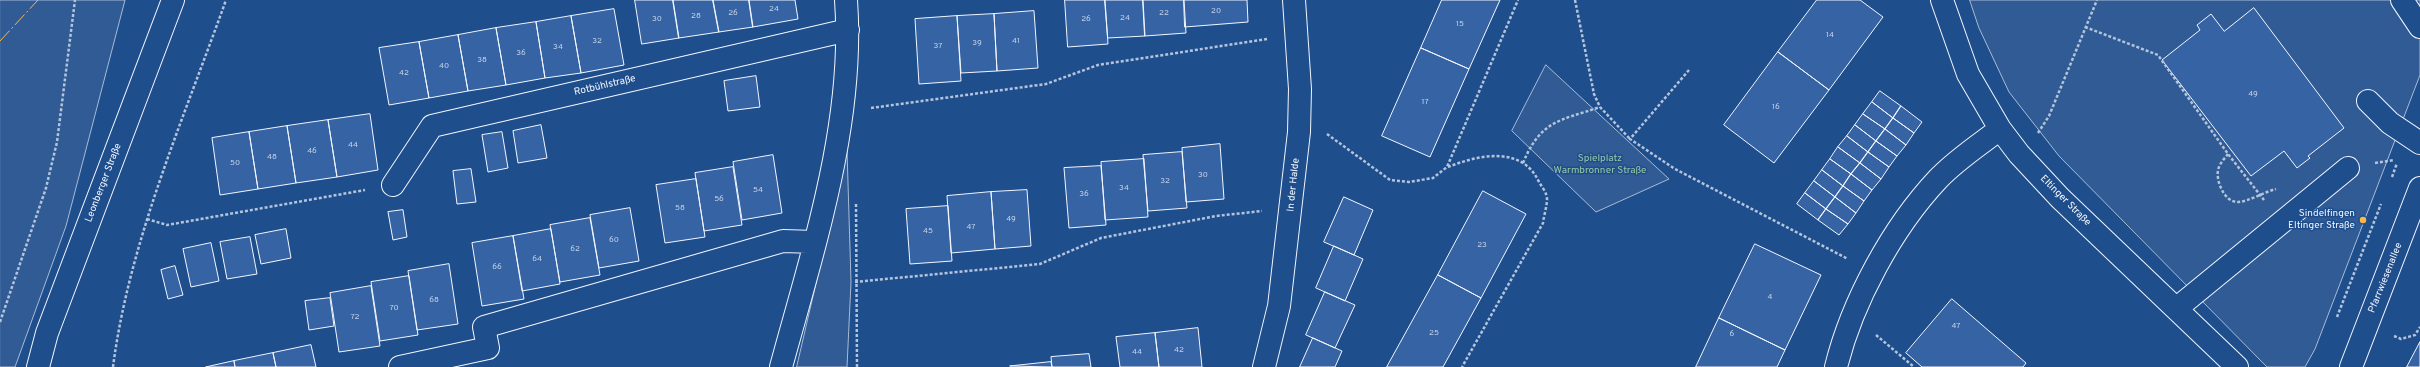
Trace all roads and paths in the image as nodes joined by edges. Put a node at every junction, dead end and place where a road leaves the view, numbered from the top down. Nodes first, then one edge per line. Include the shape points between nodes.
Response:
1 (75, 0) edge
2 (173, 0) edge
3 (226, 0) edge
4 (846, 0) edge
5 (1294, 0) edge
6 (1518, 0) edge
7 (1575, 0) edge
8 (1942, 0) edge
9 (2097, 0) edge
10 (2402, 0) edge
11 (2085, 27) junction
12 (2420, 27) edge
13 (848, 30) junction
14 (1296, 35) junction
15 (1688, 70) dead end
16 (2368, 101) dead end
17 (1600, 107) junction
18 (843, 112) junction
19 (2000, 129) junction
20 (1299, 132) junction
21 (1630, 139) junction
22 (2420, 143) edge
23 (2019, 154) junction
24 (2228, 154) junction
25 (1523, 163) junction
26 (1447, 167) junction
27 (2348, 168) dead end
28 (394, 185) joint
29 (2282, 187) dead end
30 (2420, 188) edge
31 (2260, 194) junction
32 (856, 196) dead end
33 (2263, 198) dead end
34 (1291, 212) junction
35 (147, 219) junction
36 (814, 242) junction
37 (1874, 271) junction
38 (855, 282) junction
39 (2177, 308) junction
40 (1852, 316) junction
41 (0, 322) edge
42 (38, 367) edge
43 (113, 367) edge
44 (400, 367) edge
45 (781, 367) edge
46 (857, 367) edge
47 (1264, 367) edge
48 (1462, 367) edge
49 (1836, 367) edge
50 (1914, 367) edge
51 (2237, 367) edge
52 (2351, 367) edge

1 - 41 path via 56,142 46,188
2 - 42 street, Leonberger Straße via 47,333
3 - 35 path
4 - 13 street
5 - 14 street, In der Halde
6 - 26 path
7 - 17 path via 1594,94
8 - 19 street, Eltinger Straße via 1968,74
9 - 11 path
10 - 12 street
11 - 23 path via 2049,116 2037,136
11 - 24 path via 2158,55
13 - 18 street
13 - 28 street, Rotbühlstraße via 432,126
14 - 18 path via 1098,65 1046,84
14 - 20 street, In der Halde via 1300,89
15 - 21 path
16 - 22 street via 2390,124
17 - 21 path
17 - 25 path via 1557,121 1540,133 1530,146
18 - 36 street
19 - 23 street, Eltinger Straße
19 - 37 street via 1938,179 1907,218
20 - 26 path via 1323,131 1390,180 1409,182 1433,178
20 - 34 street, In der Halde
21 - 37 path via 1675,169 1793,232
23 - 39 street, Eltinger Straße via 2060,198
24 - 31 path
24 - 31 path via 2218,167 2218,176 2225,195 2230,201 2238,202
25 - 26 path via 1506,155 1472,157
25 - 48 path via 1536,174 1547,198 1543,223
27 - 39 street
28 - 35 path via 167,225
29 - 31 path
30 - 52 street, Pfarrwiesenallee
31 - 33 path
32 - 38 path
34 - 38 path via 1258,211 1216,216 1101,238 1040,264
34 - 47 street, In der Halde via 1279,306
35 - 43 path via 117,331
36 - 44 street via 783,241 484,327 488,348
36 - 45 street
37 - 40 street
38 - 46 path
39 - 51 street, Eltinger Straße
40 - 49 street
40 - 50 path

